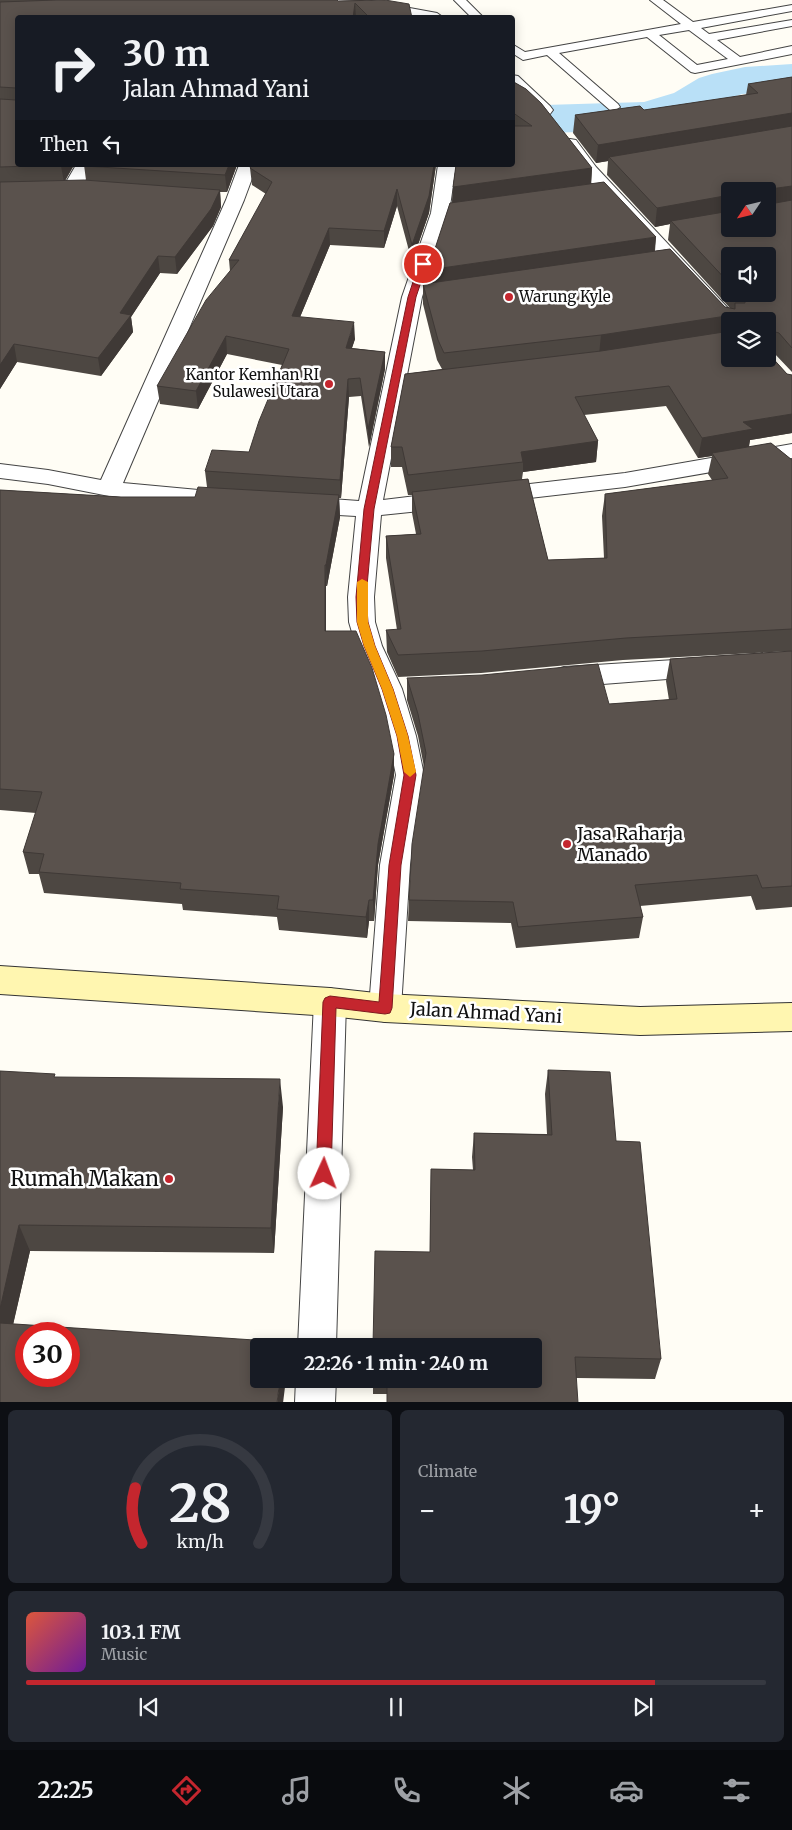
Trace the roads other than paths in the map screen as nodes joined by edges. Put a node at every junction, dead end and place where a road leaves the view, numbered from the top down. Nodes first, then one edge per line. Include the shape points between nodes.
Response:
1 (342, 0) edge
2 (460, 0) edge
3 (656, 0) edge
4 (792, 8) edge
5 (421, 15) edge
6 (476, 15) edge
7 (792, 23) edge
8 (691, 26) junction
9 (649, 33) junction
10 (708, 38) junction
11 (515, 50) edge
12 (792, 50) edge
13 (549, 51) junction
14 (738, 60) junction
15 (515, 83) edge
16 (614, 107) dead end
17 (84, 167) edge
18 (247, 167) edge
19 (447, 167) edge
20 (609, 168) edge
21 (590, 171) junction
22 (52, 189) edge
23 (674, 259) junction
24 (645, 263) edge
25 (722, 312) edge
26 (792, 451) edge
27 (0, 471) edge
28 (108, 489) junction
29 (246, 502) edge
30 (284, 504) edge
31 (369, 509) junction
32 (732, 665) edge
33 (538, 680) edge
34 (416, 688) edge
35 (388, 689) junction
36 (0, 980) edge
37 (330, 1002) junction
38 (385, 1008) junction
39 (792, 1017) edge
40 (317, 1338) edge
41 (316, 1388) edge
42 (315, 1402) edge

1 - 5 street
2 - 6 lane
3 - 8 lane
4 - 8 lane
7 - 10 lane
8 - 9 lane
8 - 10 lane
9 - 13 lane
9 - 14 lane via 694,69
10 - 14 lane
11 - 13 lane via 522,56
12 - 14 lane
13 - 16 lane
15 - 21 street via 553,121
17 - 22 street via 79,189
18 - 28 street via 225,200
19 - 31 street via 449,212 422,296 403,386
20 - 21 street
21 - 23 street via 598,191 660,233
23 - 24 street
23 - 25 street
26 - 31 street via 625,480
27 - 28 street
28 - 29 street
30 - 31 street
31 - 35 street via 361,597 362,622
32 - 33 street
34 - 35 street
35 - 38 street via 410,775 395,865
36 - 37 main road, Jalan Ahmad Yani
37 - 38 main road, Jalan Ahmad Yani
37 - 40 street
38 - 39 main road, Jalan Ahmad Yani via 640,1021
41 - 42 street

